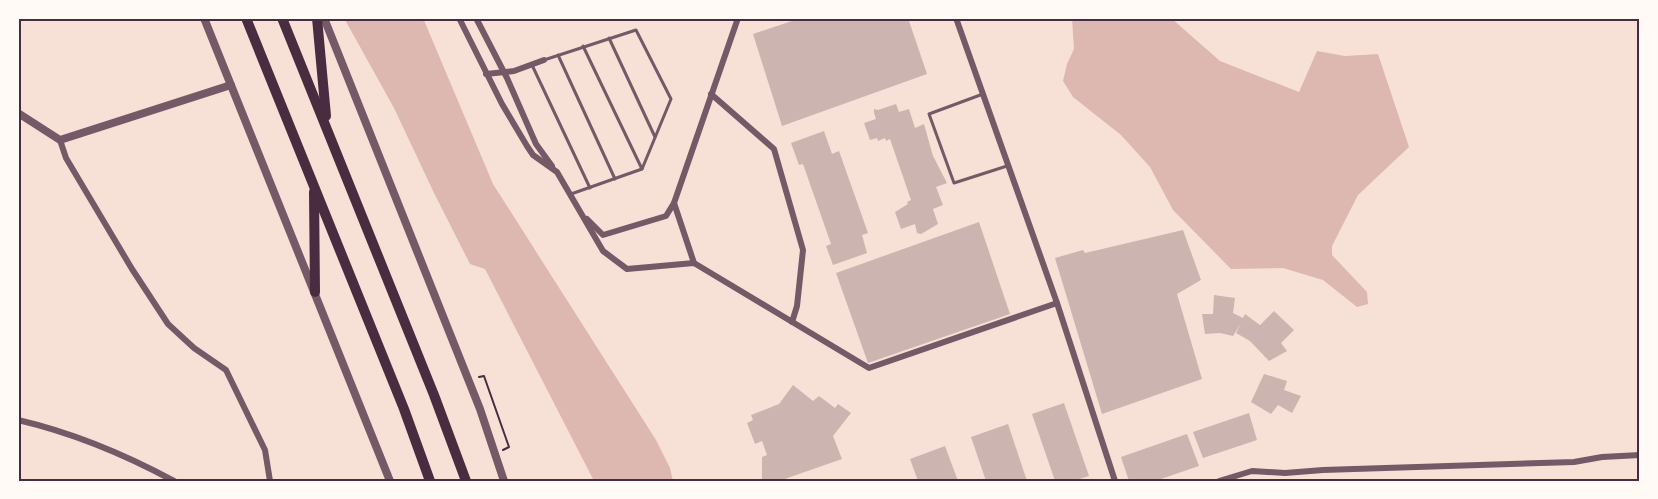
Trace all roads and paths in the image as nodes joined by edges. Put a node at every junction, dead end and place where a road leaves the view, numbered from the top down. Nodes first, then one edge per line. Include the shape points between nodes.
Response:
1 (204, 18) edge
2 (246, 18) edge
3 (282, 18) edge
4 (317, 18) edge
5 (324, 18) edge
6 (459, 18) edge
7 (476, 18) edge
8 (738, 18) edge
9 (956, 18) edge
10 (609, 38) junction
11 (583, 46) junction
12 (558, 55) junction
13 (544, 60) joint
14 (532, 65) junction
15 (504, 72) junction
16 (486, 74) junction
17 (231, 85) junction
18 (983, 93) junction
19 (711, 94) junction
20 (18, 113) edge
21 (327, 128) junction
22 (655, 136) junction
23 (60, 140) junction
24 (1009, 166) junction
25 (642, 169) junction
26 (557, 172) junction
27 (615, 179) junction
28 (314, 186) junction
29 (590, 188) junction
30 (571, 194) junction
31 (674, 203) junction
32 (580, 212) junction
33 (694, 263) junction
34 (315, 292) junction
35 (1057, 303) junction
36 (792, 322) junction
37 (468, 380) junction
38 (18, 420) edge
39 (494, 452) junction
40 (1640, 455) edge
41 (1252, 471) junction
42 (174, 481) edge
43 (270, 481) edge
44 (390, 481) edge
45 (430, 481) edge
46 (466, 481) edge
47 (504, 481) edge
48 (1115, 481) edge
49 (1219, 481) edge
50 (1255, 481) edge

1 - 17 street
2 - 28 highway
3 - 21 highway
4 - 21 highway
5 - 37 street
6 - 16 street
7 - 15 street
8 - 19 street
9 - 18 street
10 - 11 lane
10 - 22 lane
10 - 22 lane via 636,30 671,99
11 - 12 lane
11 - 25 lane
12 - 13 lane
12 - 27 lane
13 - 14 street
14 - 15 street
14 - 29 lane
15 - 16 street
15 - 26 street via 536,144
16 - 26 street via 533,155
17 - 23 street
17 - 34 street
18 - 24 street
18 - 24 lane via 928,114 954,183
19 - 31 street
19 - 36 street via 774,149 803,250
20 - 23 street
21 - 46 highway
22 - 25 lane
23 - 43 street via 66,158 168,324 226,370 265,450
24 - 35 street
25 - 27 lane
26 - 30 street
27 - 29 lane
28 - 34 highway
28 - 45 highway
29 - 30 lane
30 - 32 street
31 - 32 street via 666,216 603,235
31 - 33 street
32 - 33 street via 603,251 627,269
33 - 36 street
34 - 44 street
35 - 36 street via 869,368
35 - 48 street
37 - 39 street
37 - 39 path via 484,376 509,447
38 - 42 street via 52,428 132,458
39 - 47 street
40 - 41 street via 1574,462 1285,474
41 - 49 street
41 - 50 street

